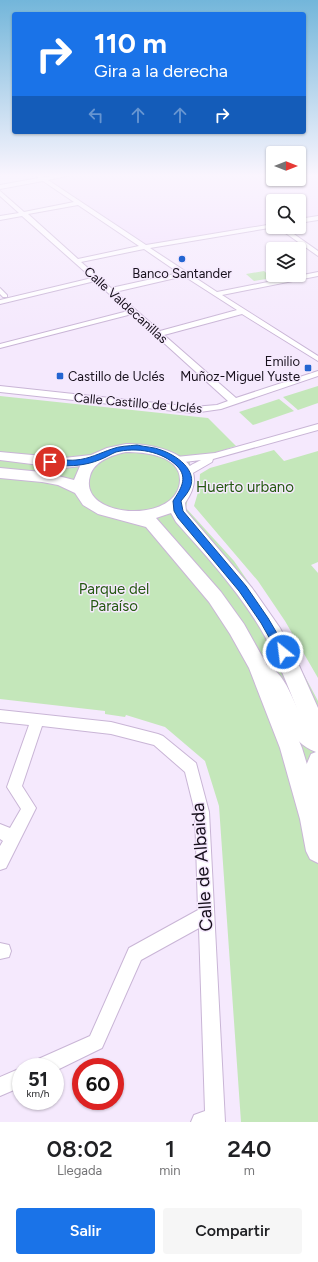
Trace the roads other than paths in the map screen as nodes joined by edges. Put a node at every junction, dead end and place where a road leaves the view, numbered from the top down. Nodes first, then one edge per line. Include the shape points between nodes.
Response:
1 (38, 226) edge
2 (113, 226) edge
3 (266, 227) edge
4 (290, 234) edge
5 (144, 247) junction
6 (318, 254) edge
7 (76, 261) junction
8 (185, 274) junction
9 (318, 274) edge
10 (96, 279) junction
11 (0, 290) edge
12 (109, 291) junction
13 (216, 294) junction
14 (6, 296) dead end
15 (0, 302) edge
16 (242, 311) junction
17 (131, 312) junction
18 (157, 334) junction
19 (0, 346) edge
20 (318, 359) edge
21 (318, 373) edge
22 (0, 389) edge
23 (234, 401) junction
24 (318, 427) edge
25 (0, 456) edge
26 (216, 456) junction
27 (96, 459) junction
28 (176, 460) junction
29 (0, 473) edge
30 (186, 474) junction
31 (82, 490) junction
32 (177, 501) junction
33 (130, 516) junction
34 (258, 667) junction
35 (311, 702) edge
36 (0, 716) edge
37 (38, 720) junction
38 (318, 734) edge
39 (318, 744) edge
40 (318, 760) edge
41 (312, 819) junction
42 (7, 834) edge
43 (318, 851) edge
44 (0, 862) edge
45 (206, 915) junction
46 (62, 1058) edge
47 (12, 1082) edge
48 (0, 1088) edge
49 (210, 1121) edge

1 - 7 street, Calle Valdecanillas
2 - 5 street
3 - 5 street
4 - 6 street
5 - 7 street
5 - 8 street
7 - 10 street, Calle Valdecanillas
8 - 12 street
8 - 13 street
9 - 13 street
10 - 12 street, Calle Valdecanillas
10 - 15 street
11 - 14 street
12 - 17 street, Calle Valdecanillas
13 - 16 street
16 - 18 street
16 - 20 street
17 - 18 street, Calle Valdecanillas
17 - 19 street
18 - 23 street, Calle Valdecanillas
21 - 23 street, Calle Castillo de Uclés
22 - 23 street, Calle Castillo de Uclés via 194,410 218,407
24 - 26 street
25 - 27 main road via 64,463
26 - 28 street
26 - 30 street
27 - 28 main road via 115,450 137,448 158,451
27 - 31 main road via 82,473
28 - 30 main road
29 - 31 main road via 57,480 70,483
30 - 32 main road via 186,488
31 - 33 main road via 95,506 107,512
32 - 33 main road via 170,507 152,514
32 - 35 main road via 182,518 219,558 265,620
33 - 34 main road via 152,523 190,566 237,629
34 - 39 main road via 280,688 297,726
34 - 41 main road via 291,748
35 - 38 main road
36 - 37 street, Calle de Albaida
37 - 42 street via 14,787 29,808
37 - 45 street, Calle de Albaida via 111,728 158,740 190,768 202,812
40 - 41 main road via 309,791
41 - 43 main road
42 - 44 street
45 - 46 street via 135,954 96,1042
45 - 49 street, Calle de Albaida
47 - 48 street

